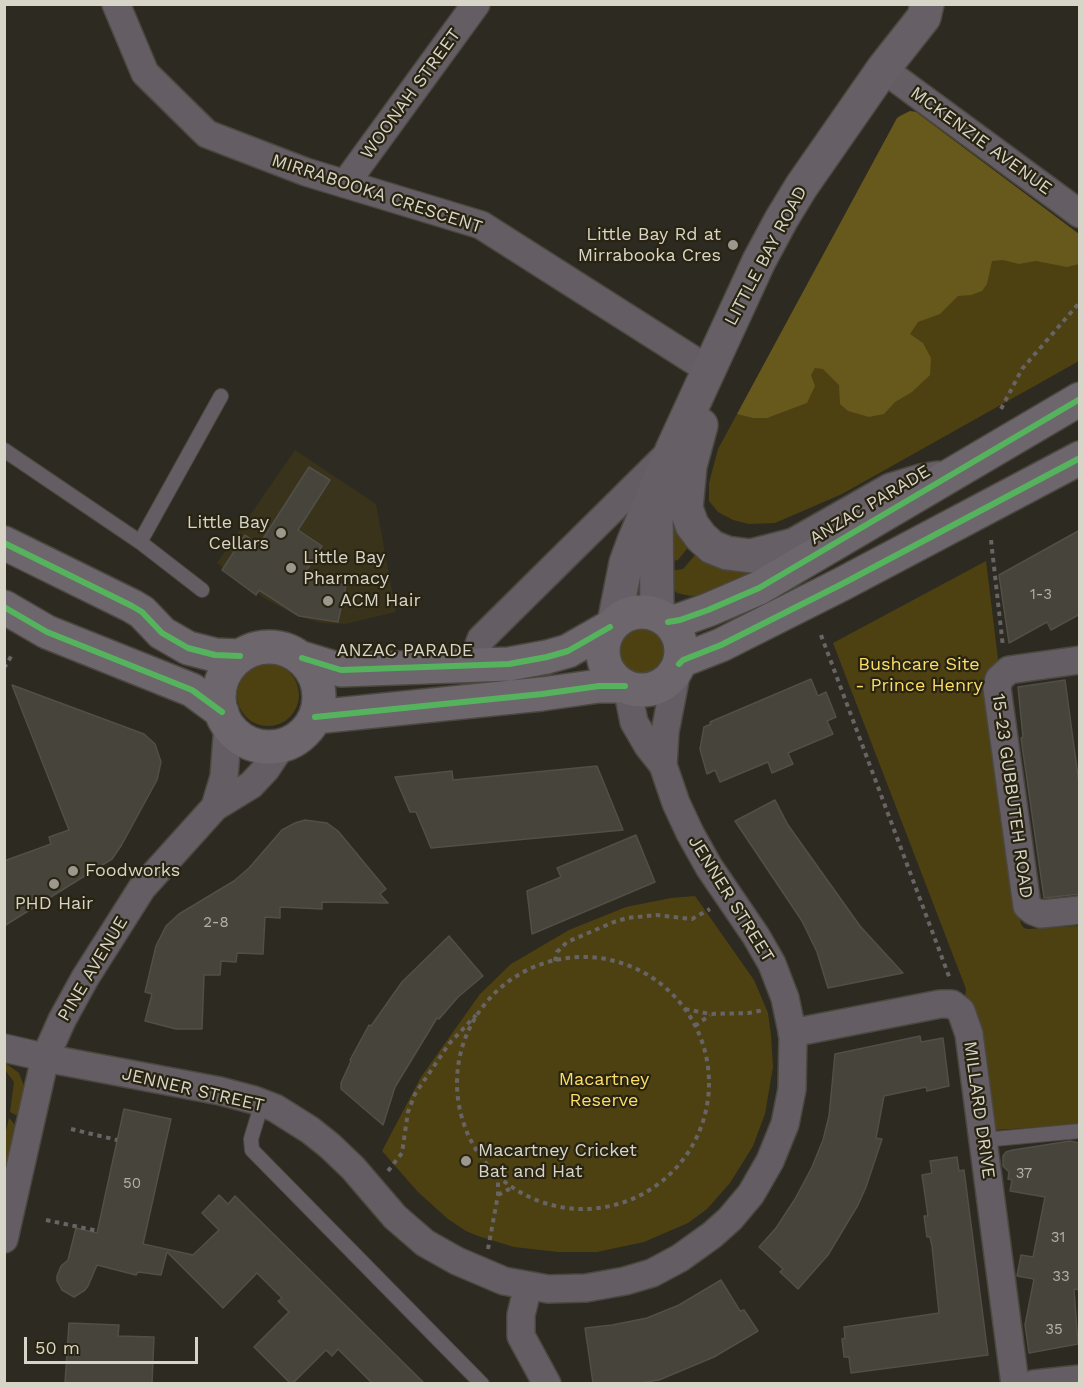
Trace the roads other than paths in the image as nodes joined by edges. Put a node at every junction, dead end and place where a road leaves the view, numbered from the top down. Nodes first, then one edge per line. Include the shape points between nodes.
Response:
1 (116, 4) edge
2 (476, 4) edge
3 (932, 9) edge
4 (883, 69) junction
5 (345, 184) junction
6 (1080, 214) edge
7 (708, 370) junction
8 (221, 396) dead end
9 (1080, 399) edge
10 (4, 450) edge
11 (672, 450) junction
12 (1080, 458) edge
13 (946, 477) junction
14 (656, 492) junction
15 (140, 542) junction
16 (4, 543) edge
17 (202, 590) dead end
18 (4, 607) edge
19 (663, 618) junction
20 (612, 625) junction
21 (240, 656) junction
22 (302, 658) junction
23 (1080, 660) edge
24 (678, 664) junction
25 (471, 666) junction
26 (626, 687) junction
27 (315, 717) junction
28 (225, 719) junction
29 (282, 746) junction
30 (663, 765) junction
31 (215, 807) junction
32 (1080, 910) edge
33 (792, 1033) junction
34 (4, 1048) edge
35 (45, 1058) junction
36 (262, 1103) junction
37 (1080, 1131) edge
38 (983, 1140) junction
39 (4, 1239) edge
40 (528, 1286) junction
41 (1080, 1379) edge
42 (482, 1383) edge
43 (547, 1383) edge
44 (1015, 1383) edge
45 (1034, 1383) edge

1 - 5 street, MIRRABOOKA CRESCENT via 145,72 207,134
2 - 5 street, WOONAH STREET
3 - 4 street, LITTLE BAY ROAD
4 - 6 street, MCKENZIE AVENUE
4 - 7 street, LITTLE BAY ROAD via 781,220
5 - 7 street, MIRRABOOKA CRESCENT via 482,225
7 - 11 street, LITTLE BAY ROAD
7 - 13 street via 686,508 697,532 719,550 751,556 784,548 891,490
8 - 15 lane
9 - 13 main road, ANZAC PARADE
10 - 15 lane
11 - 14 street, LITTLE BAY ROAD
11 - 25 street, LITTLE BAY ROAD via 481,639
12 - 24 main road via 842,584
13 - 19 main road, ANZAC PARADE via 759,588 680,620
14 - 19 street, LITTLE BAY ROAD
14 - 20 street, LITTLE BAY ROAD via 626,564
15 - 17 lane
16 - 21 main road via 132,606 162,633 188,648
18 - 28 main road via 47,632 185,687 204,698
19 - 20 main road via 634,612
19 - 24 main road via 680,641
20 - 25 main road, ANZAC PARADE via 568,651 548,657
20 - 26 main road via 604,644 604,661 613,677
21 - 22 main road via 256,648 274,646
21 - 28 main road via 222,681 219,697
22 - 25 main road, ANZAC PARADE via 341,670
22 - 27 main road via 319,686 320,702
23 - 32 street, 15-23 GUBBUTEH ROAD via 1005,672 997,688 1027,906 1041,914
24 - 26 main road via 670,678 657,687
24 - 30 street, JENNER STREET
26 - 27 main road via 599,686
26 - 30 street, JENNER STREET via 634,722
27 - 29 main road via 302,735
28 - 29 main road via 238,737 252,744
28 - 31 street, PINE AVENUE via 224,777
29 - 31 street via 251,785
30 - 33 street, JENNER STREET via 690,833 770,958
31 - 35 street, PINE AVENUE via 142,888 85,978
33 - 38 street, MILLARD DRIVE via 952,1004 962,1011 969,1034
33 - 40 street, JENNER STREET via 792,1089 784,1128 762,1177 728,1221 680,1258 637,1278 578,1289
34 - 35 street, JENNER STREET
35 - 36 street, JENNER STREET via 219,1091
35 - 39 street, PINE AVENUE
36 - 40 street, JENNER STREET via 322,1139 395,1217 425,1243 484,1274
36 - 42 lane via 251,1139 252,1150
37 - 38 lane
38 - 44 street, MILLARD DRIVE
40 - 43 street via 521,1336
41 - 45 street

